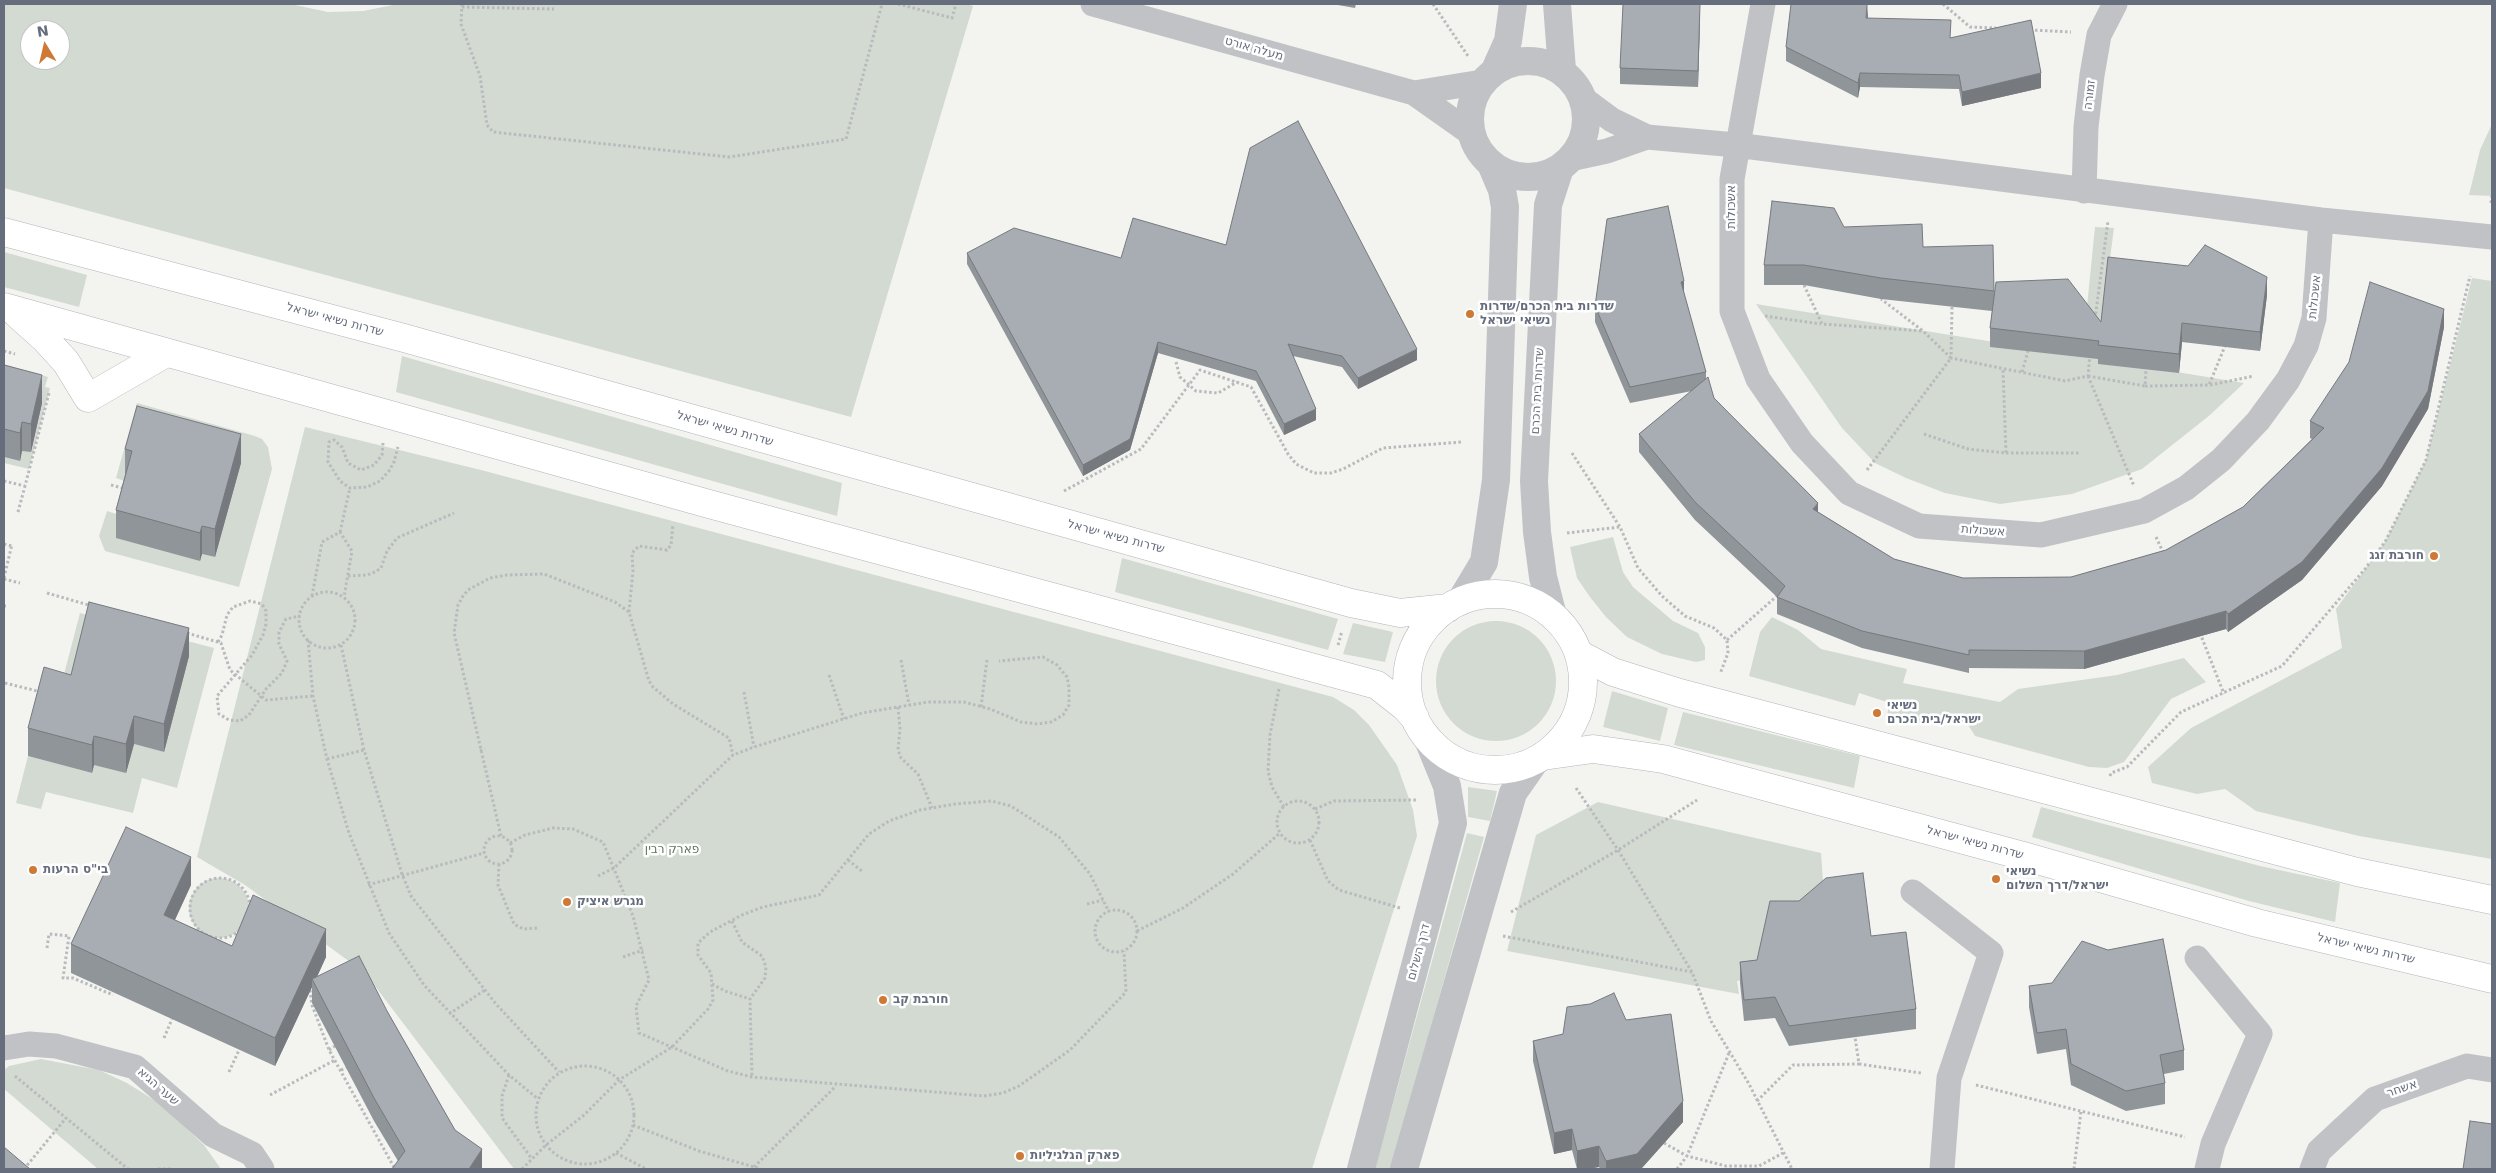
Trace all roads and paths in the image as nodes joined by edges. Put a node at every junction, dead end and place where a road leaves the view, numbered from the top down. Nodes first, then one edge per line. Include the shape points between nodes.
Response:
1 (882, 4) edge
2 (898, 4) edge
3 (956, 4) edge
4 (1093, 4) edge
5 (1433, 4) edge
6 (1512, 4) edge
7 (1557, 4) edge
8 (1764, 4) edge
9 (1943, 4) edge
10 (2115, 4) edge
11 (462, 5) edge
12 (554, 8) dead end
13 (1998, 28) edge
14 (2027, 30) edge
15 (2099, 35) junction
16 (1469, 58) dead end
17 (1562, 70) junction
18 (1489, 76) junction
19 (1414, 94) junction
20 (1585, 100) junction
21 (1472, 134) junction
22 (1647, 137) junction
23 (1736, 145) junction
24 (1491, 164) junction
25 (1565, 164) junction
26 (2084, 191) junction
27 (2492, 196) edge
28 (2491, 203) edge
29 (2109, 218) dead end
30 (2322, 220) junction
31 (4, 232) edge
32 (2492, 237) edge
33 (2470, 276) dead end
34 (1804, 285) edge
35 (1881, 299) edge
36 (1952, 307) edge
37 (8, 309) edge
38 (1732, 311) junction
39 (1822, 324) junction
40 (2094, 326) edge
41 (1923, 331) junction
42 (2092, 346) edge
43 (2225, 346) edge
44 (2028, 352) edge
45 (166, 354) junction
46 (1951, 358) junction
47 (1176, 362) edge
48 (1203, 366) edge
49 (2003, 368) junction
50 (2146, 369) edge
51 (1200, 370) junction
52 (2022, 372) junction
53 (2088, 376) junction
54 (2254, 376) dead end
55 (1237, 382) junction
56 (2209, 385) junction
57 (1188, 386) junction
58 (2145, 386) junction
59 (50, 389) dead end
60 (1924, 434) dead end
61 (384, 437) dead end
62 (399, 442) dead end
63 (1462, 442) dead end
64 (1572, 453) dead end
65 (2081, 453) dead end
66 (2006, 454) junction
67 (4, 481) edge
68 (111, 485) dead end
69 (26, 486) junction
70 (350, 488) junction
71 (135, 492) edge
72 (1849, 493) junction
73 (1059, 494) dead end
74 (2144, 511) junction
75 (18, 512) dead end
76 (454, 513) dead end
77 (672, 518) dead end
78 (1620, 527) junction
79 (340, 532) junction
80 (1561, 534) dead end
81 (4, 544) edge
82 (2168, 563) edge
83 (348, 576) junction
84 (4, 578) edge
85 (20, 583) dead end
86 (1784, 586) edge
87 (47, 593) dead end
88 (312, 596) junction
89 (344, 597) junction
90 (1454, 605) junction
91 (100, 608) edge
92 (629, 612) junction
93 (300, 616) junction
94 (1553, 616) junction
95 (1343, 629) dead end
96 (2199, 630) edge
97 (182, 632) edge
98 (308, 640) junction
99 (1727, 640) junction
100 (218, 642) junction
101 (341, 645) junction
102 (1336, 652) dead end
103 (1579, 654) junction
104 (901, 660) dead end
105 (987, 660) dead end
106 (999, 661) dead end
107 (235, 674) junction
108 (829, 676) dead end
109 (1719, 677) dead end
110 (5, 683) edge
111 (1279, 688) dead end
112 (42, 692) edge
113 (744, 692) dead end
114 (2224, 694) junction
115 (313, 696) junction
116 (262, 697) junction
117 (909, 705) junction
118 (981, 706) junction
119 (898, 707) junction
120 (844, 719) junction
121 (1421, 728) junction
122 (754, 747) junction
123 (485, 749) dead end
124 (364, 750) junction
125 (480, 751) junction
126 (733, 755) junction
127 (1539, 758) junction
128 (327, 759) junction
129 (2109, 779) dead end
130 (1576, 788) dead end
131 (1418, 800) dead end
132 (1697, 800) dead end
133 (1284, 807) junction
134 (932, 808) junction
135 (1315, 809) junction
136 (1280, 833) junction
137 (501, 836) junction
138 (1310, 840) junction
139 (510, 843) junction
140 (1618, 850) junction
141 (484, 853) junction
142 (848, 860) junction
143 (499, 864) junction
144 (614, 868) junction
145 (863, 872) dead end
146 (402, 874) junction
147 (598, 876) dead end
148 (368, 885) junction
149 (1913, 892) dead end
150 (1103, 900) junction
151 (2492, 900) edge
152 (1087, 904) dead end
153 (1400, 908) dead end
154 (1109, 912) junction
155 (1510, 913) dead end
156 (732, 921) junction
157 (537, 928) dead end
158 (1137, 931) junction
159 (206, 934) junction
160 (1498, 935) dead end
161 (213, 942) edge
162 (47, 948) dead end
163 (642, 950) junction
164 (1124, 951) junction
165 (623, 956) dead end
166 (2196, 958) dead end
167 (1692, 972) junction
168 (2492, 979) edge
169 (712, 983) junction
170 (310, 990) edge
171 (485, 990) junction
172 (113, 995) edge
173 (750, 999) junction
174 (449, 1014) junction
175 (172, 1018) edge
176 (164, 1038) dead end
177 (1855, 1038) edge
178 (335, 1046) edge
179 (672, 1047) junction
180 (4, 1048) edge
181 (239, 1050) edge
182 (329, 1050) junction
183 (1730, 1052) junction
184 (335, 1060) junction
185 (1859, 1064) junction
186 (346, 1068) edge
187 (341, 1070) junction
188 (2492, 1070) edge
189 (11, 1072) dead end
190 (229, 1072) dead end
191 (559, 1072) junction
192 (509, 1075) junction
193 (752, 1077) junction
194 (1950, 1078) junction
195 (619, 1080) junction
196 (836, 1086) junction
197 (270, 1095) dead end
198 (538, 1099) junction
199 (1757, 1101) junction
200 (2081, 1111) junction
201 (66, 1118) junction
202 (633, 1125) junction
203 (1664, 1143) edge
204 (2213, 1144) junction
205 (546, 1145) junction
206 (393, 1152) edge
207 (616, 1153) junction
208 (1783, 1153) junction
209 (388, 1155) junction
210 (1687, 1156) junction
211 (532, 1158) junction
212 (754, 1167) junction
213 (24, 1169) edge
214 (128, 1169) edge
215 (158, 1169) edge
216 (174, 1169) edge
217 (262, 1169) edge
218 (395, 1169) edge
219 (522, 1169) edge
220 (646, 1169) edge
221 (761, 1169) edge
222 (1362, 1169) edge
223 (1404, 1169) edge
224 (1677, 1169) edge
225 (1792, 1169) edge
226 (1942, 1169) edge
227 (2074, 1169) edge
228 (2207, 1169) edge
229 (2312, 1169) edge

1 - 11 path via 846,139 729,157 493,132 487,124 480,76 461,24
2 - 3 path via 952,18
4 - 19 street, מעלה אורט
5 - 16 path
6 - 18 street via 1508,41
7 - 17 street
8 - 23 street, אשכולות
9 - 13 path via 1970,28
10 - 15 street, זמורה
11 - 12 path
14 - 15 path
15 - 26 street, זמורה via 2086,128
17 - 18 street via 1546,62 1529,60 1512,62
17 - 20 street via 1576,84
18 - 19 street, מעלה אורט
18 - 21 street via 1473,98
19 - 21 street, מעלה אורט
20 - 22 street via 1612,120
20 - 25 street via 1588,119 1584,138
21 - 24 street via 1479,151
22 - 23 street
22 - 25 street
23 - 26 street
23 - 38 street, אשכולות via 1732,179
24 - 25 street via 1507,174 1525,178 1544,176
24 - 90 street via 1505,207 1496,480 1484,562
25 - 94 street, שדרות בית הכרם via 1548,205 1534,480 1537,532
26 - 30 street
27 - 28 path
29 - 40 path
30 - 32 street
30 - 74 street, אשכולות via 2314,318 2306,346 2288,380 2258,421 2221,460 2186,488
31 - 90 main road, שדרות נשיאי ישראל via 404,338 1351,603 1400,613
33 - 114 path via 2426,460 2385,542 2365,570 2282,666
34 - 39 path
35 - 41 path
36 - 46 path
37 - 45 main road
37 - 45 main road via 45,339 66,362 88,398
38 - 39 path
38 - 72 street, אשכולות via 1758,379 1802,443
39 - 41 path
41 - 46 path
42 - 53 path
43 - 56 path
44 - 52 path
45 - 121 main road via 1377,685 1405,707
46 - 49 path
46 - 72 path
47 - 57 path via 1180,377
48 - 51 path
49 - 52 path
49 - 66 path
50 - 58 path
51 - 55 path
51 - 57 path
52 - 53 path via 2064,381
53 - 58 path
53 - 74 path
54 - 56 path
55 - 57 path via 1211,394 1196,392
55 - 63 path via 1251,386 1288,454 1296,464 1314,473 1344,469 1383,448
56 - 58 path
57 - 73 path via 1141,449
59 - 69 path
60 - 66 path via 1968,450
61 - 70 path via 382,455 374,465 360,470 348,463 339,442 329,442 328,462 340,482
62 - 70 path via 394,462 380,481 367,487
64 - 78 path
65 - 66 path
67 - 69 path
68 - 71 path
69 - 75 path
70 - 79 path
72 - 74 street, אשכולות via 1919,526 2041,535
74 - 82 path
76 - 83 path via 398,538 375,572
77 - 92 path via 670,548 639,546 632,553
78 - 80 path
78 - 99 path via 1638,568 1662,596 1685,616 1714,628
79 - 83 path via 352,551
79 - 88 path via 322,542
81 - 84 path via 12,545
83 - 89 path
84 - 85 path
86 - 99 path
87 - 91 path
88 - 89 path via 331,592
88 - 93 path
89 - 101 path via 353,607 356,626
90 - 94 main road via 1480,596 1501,595 1521,598
90 - 121 main road via 1420,635 1412,655 1408,698
92 - 125 path via 615,602 537,572 490,578 468,590 458,605 455,638
92 - 126 path via 653,687 672,704 729,738
93 - 98 path via 300,628
93 - 116 path via 286,619 281,625 278,638 287,657 286,665
94 - 103 main road
95 - 102 path
96 - 114 path
97 - 100 path
98 - 101 path via 319,648
98 - 115 path
99 - 109 path via 1728,653
100 - 107 path via 223,646 230,670
100 - 107 path via 233,607 250,601 262,604 266,611 266,624 262,635 252,655
101 - 124 path
103 - 127 main road via 1583,685 1577,715 1560,742
103 - 151 main road via 1613,672 1680,693 2357,872
104 - 117 path
105 - 118 path
106 - 118 path via 1044,657 1057,665 1066,677 1069,705 1063,715 1051,722 1038,724 1022,722
107 - 116 path
107 - 116 path via 217,696 218,710 224,718 240,721 249,716
108 - 120 path
110 - 112 path
111 - 133 path via 1270,735 1268,770 1272,787
113 - 122 path
114 - 129 path via 2180,712 2127,767 2111,773
115 - 116 path via 269,701
115 - 128 path
117 - 118 path via 955,702
117 - 119 path
119 - 120 path
119 - 134 path via 898,750 901,758 918,774
120 - 122 path
121 - 127 main road via 1442,752 1461,763 1484,769 1507,769
121 - 222 street, דרך השלום via 1447,786 1453,823
122 - 126 path
123 - 125 path
124 - 128 path
124 - 146 path
125 - 137 path
126 - 144 path
127 - 168 main road, שדרות נשיאי ישראל via 1593,749 1663,759 2027,857 2257,924
127 - 223 street via 1513,792
128 - 148 path
130 - 140 path
131 - 135 path via 1334,801
132 - 140 path
133 - 135 path via 1296,801
133 - 136 path via 1278,818
134 - 142 path via 889,821 869,834
134 - 150 path via 991,801 1011,806 1059,837 1090,874
135 - 138 path via 1320,826
136 - 138 path via 1292,842
136 - 158 path via 1234,874 1183,908
137 - 139 path
137 - 141 path via 489,838 484,845
138 - 153 path via 1328,882 1338,890
139 - 143 path via 510,858
139 - 144 path via 540,830 572,829 602,842
140 - 155 path
140 - 167 path
141 - 143 path via 491,863
141 - 146 path
142 - 145 path
142 - 156 path via 816,897 764,907
143 - 157 path via 498,885 514,924 523,929
144 - 147 path
144 - 163 path
146 - 148 path
146 - 171 path via 411,896
148 - 174 path via 389,933 424,986
149 - 194 street via 1991,953
150 - 152 path
150 - 154 path
154 - 158 path via 1127,914
154 - 164 path via 1098,922 1096,936 1103,948
156 - 169 path via 710,932 698,943 698,955 710,970
156 - 173 path via 742,942 762,956 766,968 765,978
158 - 164 path via 1134,943
159 - 159 path via 225,938 241,929 247,921 250,902 247,894 232,880 212,879 195,890 191,915 198,928
159 - 161 path via 204,939
160 - 167 path
162 - 172 path via 49,934 69,936 63,978 73,978
163 - 165 path
163 - 179 path via 649,980 637,1003 637,1030
164 - 196 path via 1127,989 1123,995 1070,1050 1019,1086 984,1096
166 - 204 street via 2260,1034
167 - 183 path via 1712,1021
169 - 173 path
169 - 179 path via 713,1000 708,1009
170 - 182 path
171 - 174 path
171 - 191 path
173 - 193 path
174 - 192 path
175 - 176 path
177 - 185 path
178 - 182 path
179 - 193 path via 728,1071
179 - 195 path
180 - 217 street, שער הגיא via 28,1044 56,1046 136,1067 212,1135 252,1154
181 - 190 path
182 - 184 path
183 - 199 path
183 - 210 path
184 - 187 path
184 - 197 path
185 - 194 path
185 - 199 path via 1793,1065
186 - 187 path
187 - 209 path via 373,1122
188 - 229 street, אשחר via 2467,1066 2375,1099 2319,1151
189 - 201 path
191 - 195 path via 571,1067 591,1066 609,1072
191 - 198 path via 543,1088
192 - 198 path
192 - 211 path via 502,1096 502,1118
193 - 196 path
194 - 200 path
194 - 226 street
195 - 202 path via 632,1101
195 - 205 path via 584,1115
196 - 212 path
198 - 205 path via 536,1126
199 - 208 path
200 - 204 path
200 - 227 path
201 - 213 path
201 - 214 path
202 - 207 path via 627,1140
202 - 212 path via 699,1151
203 - 210 path
204 - 228 street
205 - 207 path via 559,1157 578,1163 598,1162
205 - 211 path
206 - 209 path
207 - 220 path
208 - 210 path via 1759,1166 1726,1166
208 - 225 path
209 - 218 path
210 - 224 path
211 - 219 path
212 - 221 path
215 - 216 path

